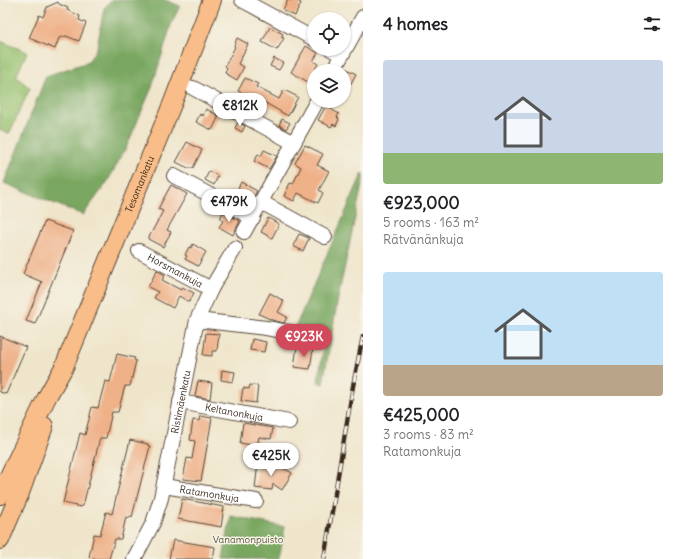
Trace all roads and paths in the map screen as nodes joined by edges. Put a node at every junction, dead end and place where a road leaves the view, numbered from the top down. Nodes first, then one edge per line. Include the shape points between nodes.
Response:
1 (212, 0) edge
2 (242, 0) edge
3 (363, 17) edge
4 (351, 33) edge
5 (307, 36) edge
6 (193, 88) dead end
7 (313, 108) edge
8 (294, 143) junction
9 (174, 176) dead end
10 (261, 202) junction
11 (253, 218) junction
12 (244, 232) dead end
13 (326, 237) dead end
14 (235, 248) dead end
15 (139, 251) dead end
16 (211, 289) junction
17 (197, 320) junction
18 (306, 336) dead end
19 (64, 367) junction
20 (180, 402) junction
21 (288, 422) dead end
22 (164, 486) junction
23 (0, 495) edge
24 (256, 501) dead end
25 (0, 540) edge
26 (134, 559) edge

1 - 19 main road, Tesomankatu
2 - 5 street
3 - 4 street
6 - 8 street
7 - 8 street
8 - 10 street
9 - 11 street
10 - 11 street
10 - 13 street
11 - 12 street
14 - 16 street, Ristimäenkatu
15 - 16 street, Horsmankuja
16 - 17 street, Ristimäenkatu
17 - 18 street via 266,328
17 - 20 street, Ristimäenkatu
19 - 23 main road, Tesomankatu
19 - 25 main road, Tesomankatu via 53,404
20 - 21 street, Keltanonkuja
20 - 22 street, Ristimäenkatu
22 - 24 street, Ratamonkuja
22 - 26 street, Ristimäenkatu via 153,523

